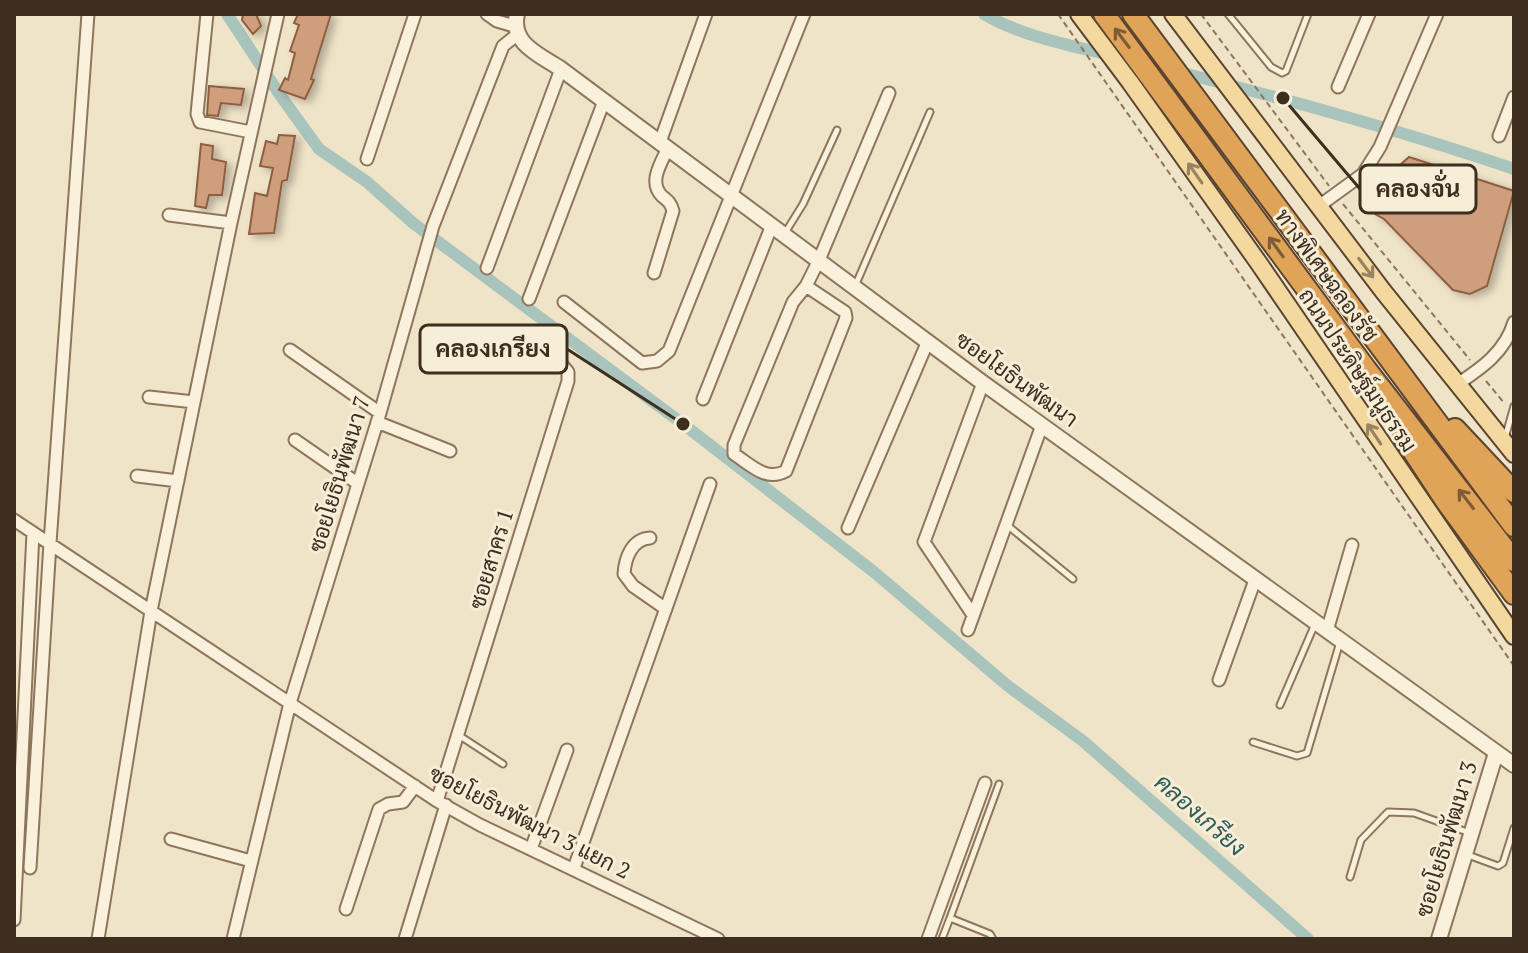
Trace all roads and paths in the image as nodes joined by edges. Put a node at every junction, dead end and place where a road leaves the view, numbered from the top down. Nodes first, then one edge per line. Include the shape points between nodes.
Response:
1 (88, 14) edge
2 (207, 14) edge
3 (278, 14) edge
4 (415, 14) edge
5 (487, 14) edge
6 (706, 14) edge
7 (804, 14) edge
8 (1058, 14) edge
9 (1104, 14) edge
10 (1133, 14) edge
11 (1173, 14) edge
12 (1201, 14) edge
13 (1228, 14) edge
14 (1238, 14) edge
15 (1308, 14) edge
16 (1369, 14) edge
17 (1437, 14) edge
18 (1072, 19) edge
19 (1235, 23) junction
20 (516, 25) edge
21 (561, 69) junction
22 (1338, 87) dead end
23 (889, 93) dead end
24 (1514, 97) edge
25 (604, 101) junction
26 (930, 112) dead end
27 (837, 130) dead end
28 (251, 132) junction
29 (1499, 136) dead end
30 (664, 145) junction
31 (367, 159) dead end
32 (1336, 194) junction
33 (733, 196) junction
34 (1319, 206) junction
35 (169, 215) dead end
36 (231, 223) junction
37 (772, 225) junction
38 (784, 235) junction
39 (819, 260) junction
40 (487, 268) dead end
41 (654, 273) dead end
42 (806, 286) junction
43 (855, 287) junction
44 (529, 299) dead end
45 (564, 302) dead end
46 (1514, 322) edge
47 (539, 337) dead end
48 (928, 341) junction
49 (290, 350) dead end
50 (1365, 368) junction
51 (1478, 371) junction
52 (983, 383) junction
53 (1456, 385) junction
54 (1414, 390) junction
55 (149, 397) dead end
56 (703, 399) dead end
57 (194, 402) junction
58 (1513, 409) edge
59 (378, 417) junction
60 (1042, 425) junction
61 (295, 440) dead end
62 (1509, 448) edge
63 (450, 451) dead end
64 (137, 476) dead end
65 (178, 481) junction
66 (357, 483) junction
67 (710, 484) dead end
68 (1514, 492) edge
69 (14, 520) edge
70 (1006, 524) junction
71 (1514, 526) edge
72 (848, 528) dead end
73 (33, 533) junction
74 (650, 538) dead end
75 (50, 543) junction
76 (1352, 545) dead end
77 (1514, 561) edge
78 (1073, 579) dead end
79 (1255, 580) junction
80 (1514, 594) edge
81 (666, 609) junction
82 (151, 611) junction
83 (973, 615) junction
84 (1321, 627) junction
85 (968, 630) dead end
86 (1514, 636) edge
87 (1340, 641) junction
88 (1514, 666) edge
89 (1219, 680) dead end
90 (290, 703) junction
91 (1280, 705) dead end
92 (458, 735) junction
93 (1253, 742) dead end
94 (567, 750) dead end
95 (1496, 753) junction
96 (503, 764) dead end
97 (1514, 765) edge
98 (985, 783) dead end
99 (999, 784) dead end
100 (415, 786) junction
101 (442, 803) junction
102 (1514, 828) edge
103 (1471, 833) junction
104 (171, 839) dead end
105 (531, 849) junction
106 (1464, 854) junction
107 (251, 861) junction
108 (30, 868) dead end
109 (574, 868) junction
110 (1350, 877) dead end
111 (346, 909) dead end
112 (950, 918) junction
113 (14, 920) edge
114 (98, 939) edge
115 (233, 939) edge
116 (405, 939) edge
117 (718, 939) edge
118 (928, 939) edge
119 (942, 939) edge
120 (993, 939) edge
121 (1439, 939) edge

1 - 75 street
2 - 28 street via 197,114 200,122
3 - 28 street
4 - 31 street
5 - 20 street
6 - 30 street
7 - 33 street
8 - 18 path
50 -> 9 highway, ทางพิเศษฉลองรัช
10 - 54 highway, ทางพิเศษฉลองรัช
11 - 34 main road
12 - 32 path
13 - 19 lane
14 - 19 lane
15 - 19 lane via 1282,73
16 - 22 street
17 - 32 street via 1380,147 1363,174
86 -> 18 main road, ถนนประดิษฐ์มนูธรรม via 1130,82 1099,41
18 - 88 path via 1095,65
20 - 21 street, ซอยโยธินพัฒนา via 529,47
20 - 59 street, ซอยโยธินพัฒนา 7 via 503,46 433,226
21 - 25 street, ซอยโยธินพัฒนา
21 - 40 street
23 - 39 street
24 - 29 street
25 - 30 street, ซอยโยธินพัฒนา
25 - 44 street
26 - 43 lane
27 - 38 lane
28 - 36 street
30 - 33 street, ซอยโยธินพัฒนา
30 - 41 street via 654,183 673,211
32 - 34 street
32 - 51 path
33 - 37 street, ซอยโยธินพัฒนา
33 - 45 street via 669,351 657,361 631,358
34 -> 53 main road
35 - 36 street
36 - 57 street
37 - 38 street, ซอยโยธินพัฒนา
37 - 56 street
38 - 39 street, ซอยโยธินพัฒนา
39 - 42 street
39 - 43 street, ซอยโยธินพัฒนา
42 - 42 street via 793,302 734,445 734,454 768,476 786,471 846,318 845,312
43 - 48 street, ซอยโยธินพัฒนา
46 - 51 street via 1510,337
47 - 92 street, ซอยสาคร 1 via 568,372 568,381
48 - 52 street, ซอยโยธินพัฒนา
48 - 72 street
49 - 59 street
77 -> 50 highway, ทางพิเศษฉลองรัช
50 - 80 highway via 1425,471
51 - 53 street
51 - 58 path
52 - 60 street, ซอยโยธินพัฒนา
52 - 83 street via 924,542
53 - 62 main road
54 - 68 highway
54 - 71 highway, ทางพิเศษฉลองรัช
55 - 57 street
57 - 65 street
58 - 62 lane
59 - 63 street
59 - 66 street, ซอยโยธินพัฒนา 7
60 - 70 street
60 - 79 street, ซอยโยธินพัฒนา
61 - 66 street
64 - 65 street
65 - 82 street
66 - 90 street, ซอยโยธินพัฒนา 7
67 - 81 street
69 - 73 street, ซอยโยธินพัฒนา 3 แยก 2
70 - 78 lane
70 - 83 street
73 - 75 street, ซอยโยธินพัฒนา 3 แยก 2
73 - 113 street
74 - 81 street via 635,543 624,574
75 - 82 street, ซอยโยธินพัฒนา 3 แยก 2
75 - 108 street
76 - 84 street
79 - 84 street, ซอยโยธินพัฒนา
79 - 89 street
81 - 109 street
82 - 90 street, ซอยโยธินพัฒนา 3 แยก 2
82 - 114 street
83 - 85 street
84 - 87 street, ซอยโยธินพัฒนา
84 - 91 lane
87 - 93 lane via 1307,753 1297,756
87 - 95 street, ซอยโยธินพัฒนา
90 - 100 street, ซอยโยธินพัฒนา 3 แยก 2
90 - 107 street, ซอยโยธินพัฒนา 7
92 - 96 lane
92 - 101 street, ซอยสาคร 1
94 - 105 street
95 - 97 street, ซอยโยธินพัฒนา
95 - 103 street, ซอยโยธินพัฒนา 3
98 - 118 street
99 - 112 lane
100 - 101 street, ซอยโยธินพัฒนา 3 แยก 2
100 - 111 street via 403,802 379,809
101 - 105 street, ซอยโยธินพัฒนา 3 แยก 2
101 - 116 street, ซอยสาคร 1
102 - 106 lane via 1498,866
103 - 106 street, ซอยโยธินพัฒนา 3
103 - 110 lane via 1414,813 1388,812 1361,840
104 - 107 street
105 - 109 street, ซอยโยธินพัฒนา 3 แยก 2
106 - 121 street, ซอยโยธินพัฒนา 3
107 - 115 street, ซอยโยธินพัฒนา 7
109 - 117 street, ซอยโยธินพัฒนา 3 แยก 2
112 - 119 lane
112 - 120 lane

